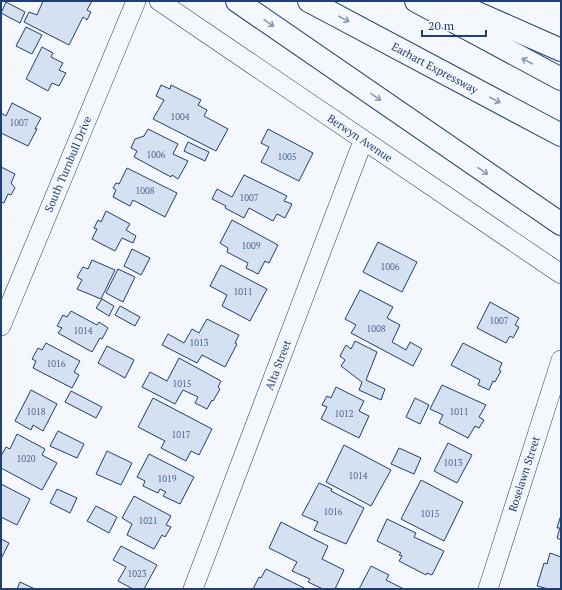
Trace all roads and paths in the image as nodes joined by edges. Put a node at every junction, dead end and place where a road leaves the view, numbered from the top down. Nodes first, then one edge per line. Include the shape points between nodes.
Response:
1 (136, 1) edge
2 (159, 1) edge
3 (237, 1) edge
4 (309, 1) edge
5 (416, 1) edge
6 (450, 1) edge
7 (561, 50) edge
8 (561, 79) edge
9 (561, 135) edge
10 (363, 141) junction
11 (561, 224) edge
12 (561, 274) edge
13 (1, 326) edge
14 (561, 360) edge
15 (193, 589) edge
16 (488, 589) edge

1 - 13 street, South Turnbull Drive
2 - 10 street, Berwyn Avenue
3 -> 11 highway
4 -> 9 highway, Earhart Expressway
8 -> 5 highway
6 - 7 highway
10 - 12 street, Berwyn Avenue
10 - 15 street, Alta Street
14 - 16 street, Roselawn Street

